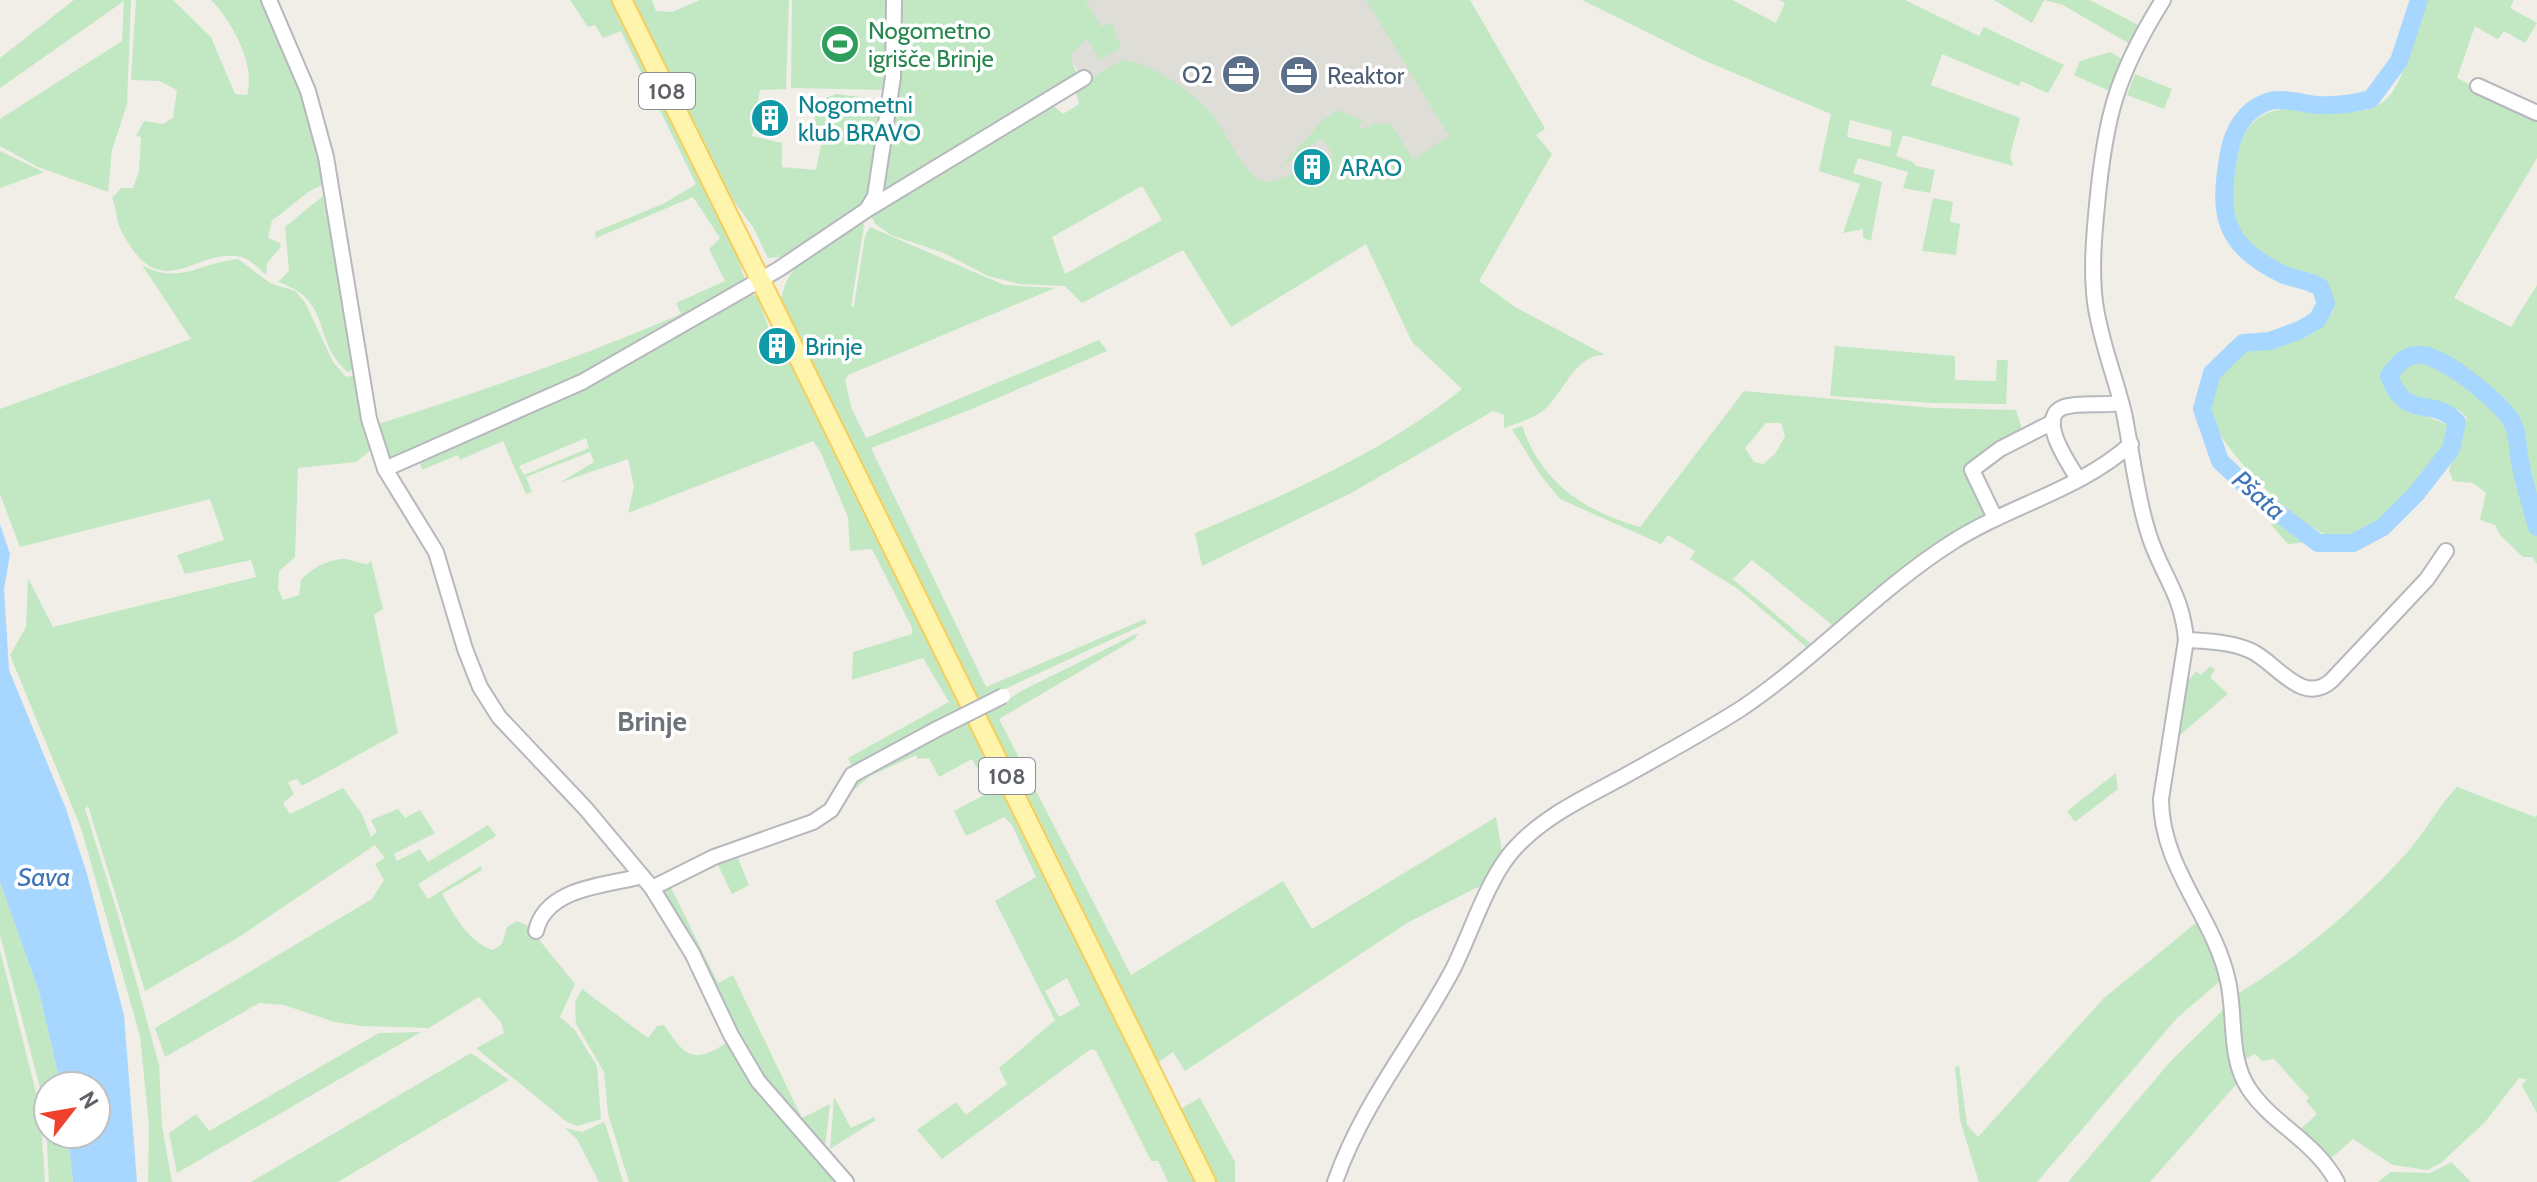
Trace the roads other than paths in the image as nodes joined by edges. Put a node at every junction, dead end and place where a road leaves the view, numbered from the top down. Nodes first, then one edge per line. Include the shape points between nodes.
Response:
1 (269, 0) edge
2 (622, 0) edge
3 (894, 0) edge
4 (2163, 0) edge
5 (1084, 78) dead end
6 (2478, 86) dead end
7 (2537, 113) edge
8 (868, 209) junction
9 (761, 280) junction
10 (2121, 403) junction
11 (2053, 422) junction
12 (2131, 444) junction
13 (385, 469) junction
14 (2078, 479) junction
15 (1995, 518) junction
16 (2446, 551) dead end
17 (2186, 640) junction
18 (1003, 696) dead end
19 (647, 882) junction
20 (536, 931) dead end
21 (846, 1182) edge
22 (1206, 1182) edge
23 (1335, 1182) edge
24 (2337, 1182) edge

1 - 13 street via 308,91 326,157 360,373
2 - 9 main road, 108
3 - 8 street via 891,99 875,196
4 - 10 street via 2122,76 2102,145 2095,303
5 - 8 street
6 - 7 street
8 - 9 street
9 - 13 street via 582,382
9 - 22 main road, 108
10 - 11 street via 2066,407
10 - 12 street
11 - 14 street via 2061,453
11 - 15 street via 1972,470
12 - 14 street via 2109,464
12 - 17 street via 2148,534 2179,596
13 - 19 street via 436,552 465,649 499,717
14 - 15 street
15 - 23 street via 1912,570 1812,657 1743,707 1560,811 1517,845 1451,973 1370,1101
16 - 17 street via 2427,579 2319,689 2291,681 2245,648
17 - 24 street via 2161,799 2165,840 2218,950 2228,980 2238,1061 2249,1089 2304,1139
18 - 19 street, bridge via 852,775 831,810 813,822
19 - 20 street via 562,896 539,917
19 - 21 street via 692,953 758,1081

